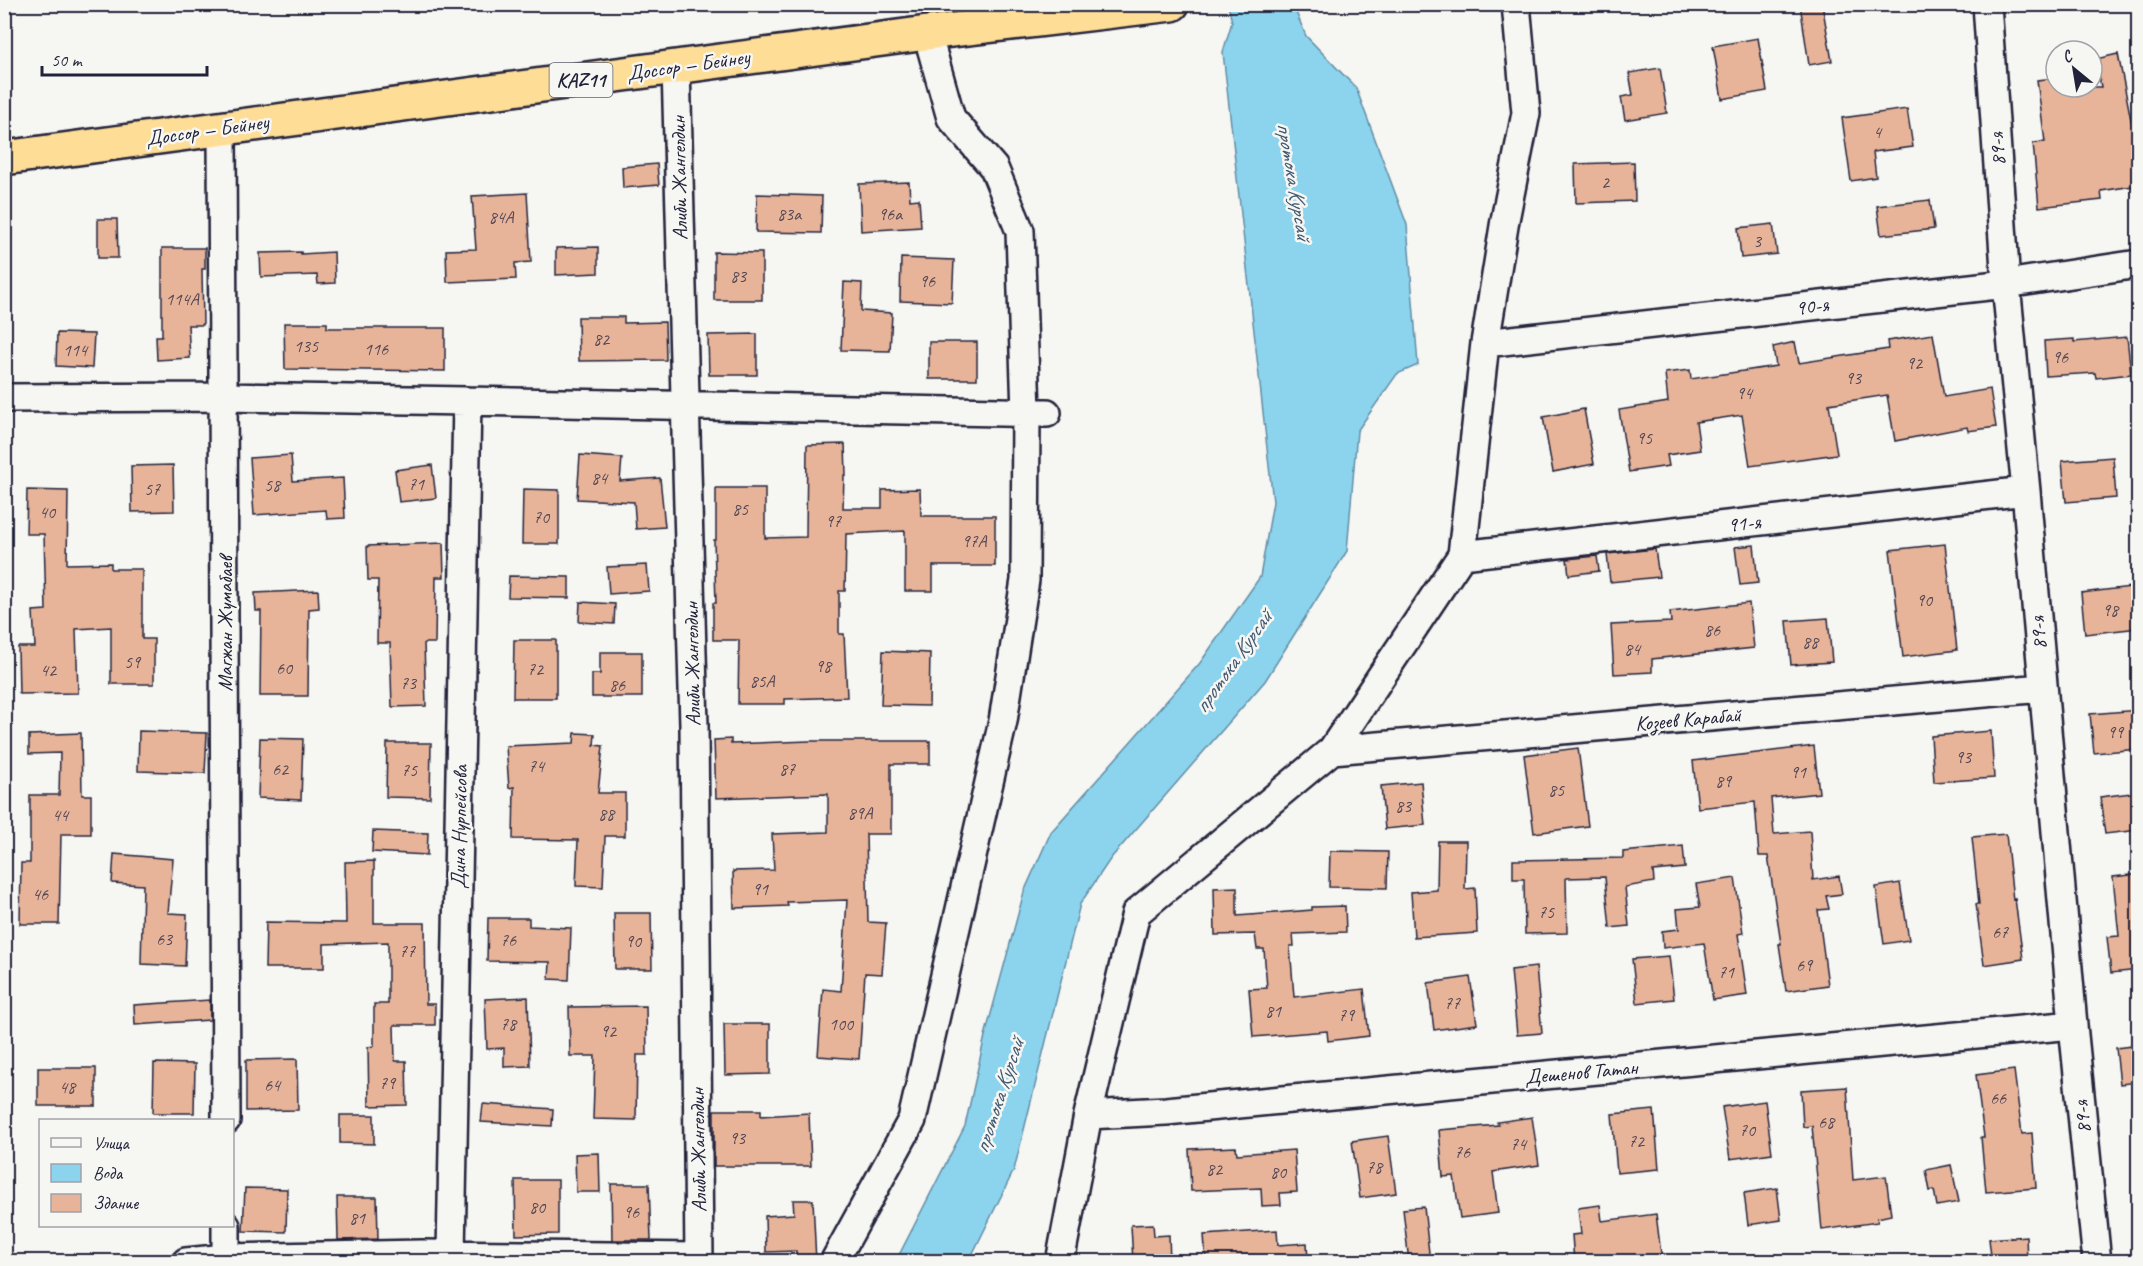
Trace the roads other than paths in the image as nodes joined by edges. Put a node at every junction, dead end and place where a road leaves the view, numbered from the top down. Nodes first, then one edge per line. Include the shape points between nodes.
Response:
1 (1516, 4) edge
2 (1987, 4) edge
3 (1165, 5) edge
4 (927, 33) junction
5 (676, 67) junction
6 (222, 128) junction
7 (4, 158) edge
8 (2139, 264) edge
9 (2006, 284) junction
10 (1485, 343) junction
11 (225, 397) junction
12 (4, 398) edge
13 (467, 400) junction
14 (686, 405) junction
15 (1037, 412) junction
16 (2026, 491) junction
17 (1462, 555) junction
18 (2043, 688) junction
19 (1332, 750) junction
20 (2073, 1025) junction
21 (1088, 1115) junction
22 (226, 1119) edge
23 (226, 1227) edge
24 (451, 1254) junction
25 (226, 1258) junction
26 (422, 1258) edge
27 (699, 1259) edge
28 (186, 1262) edge
29 (834, 1262) edge
30 (1060, 1262) edge
31 (2097, 1262) edge

1 - 10 street via 1526,113
2 - 9 street, 89-я
3 - 4 highway, Доссор — Бейнеу / KAZ11
4 - 5 highway, Доссор — Бейнеу / KAZ11
4 - 15 street via 951,118 994,168 1020,231
5 - 6 highway, Доссор — Бейнеу / KAZ11
5 - 14 street, Алиби Жангелдин
6 - 7 highway, Доссор — Бейнеу / KAZ11
6 - 11 street, Магжан Жумабаев
8 - 9 street, 90-я
9 - 10 street, 90-я
9 - 16 street, 89-я
10 - 17 street
11 - 12 street
11 - 13 street
11 - 22 street, Магжан Жумабаев
13 - 14 street
13 - 24 street, Дина Нурпейсова
14 - 15 street
14 - 27 street, Алиби Жангелдин via 694,726
15 - 29 street via 1025,580 1002,721 912,1120
16 - 17 street, 91-я
16 - 18 street, 89-я
17 - 19 street
18 - 19 street, Козеев Карабай
18 - 20 street, 89-я
19 - 21 street via 1136,913
20 - 21 street, Дешенов Татан via 1178,1110
20 - 31 street, 89-я
21 - 30 street
23 - 25 street
24 - 26 street
24 - 27 street
25 - 26 street
25 - 28 street

